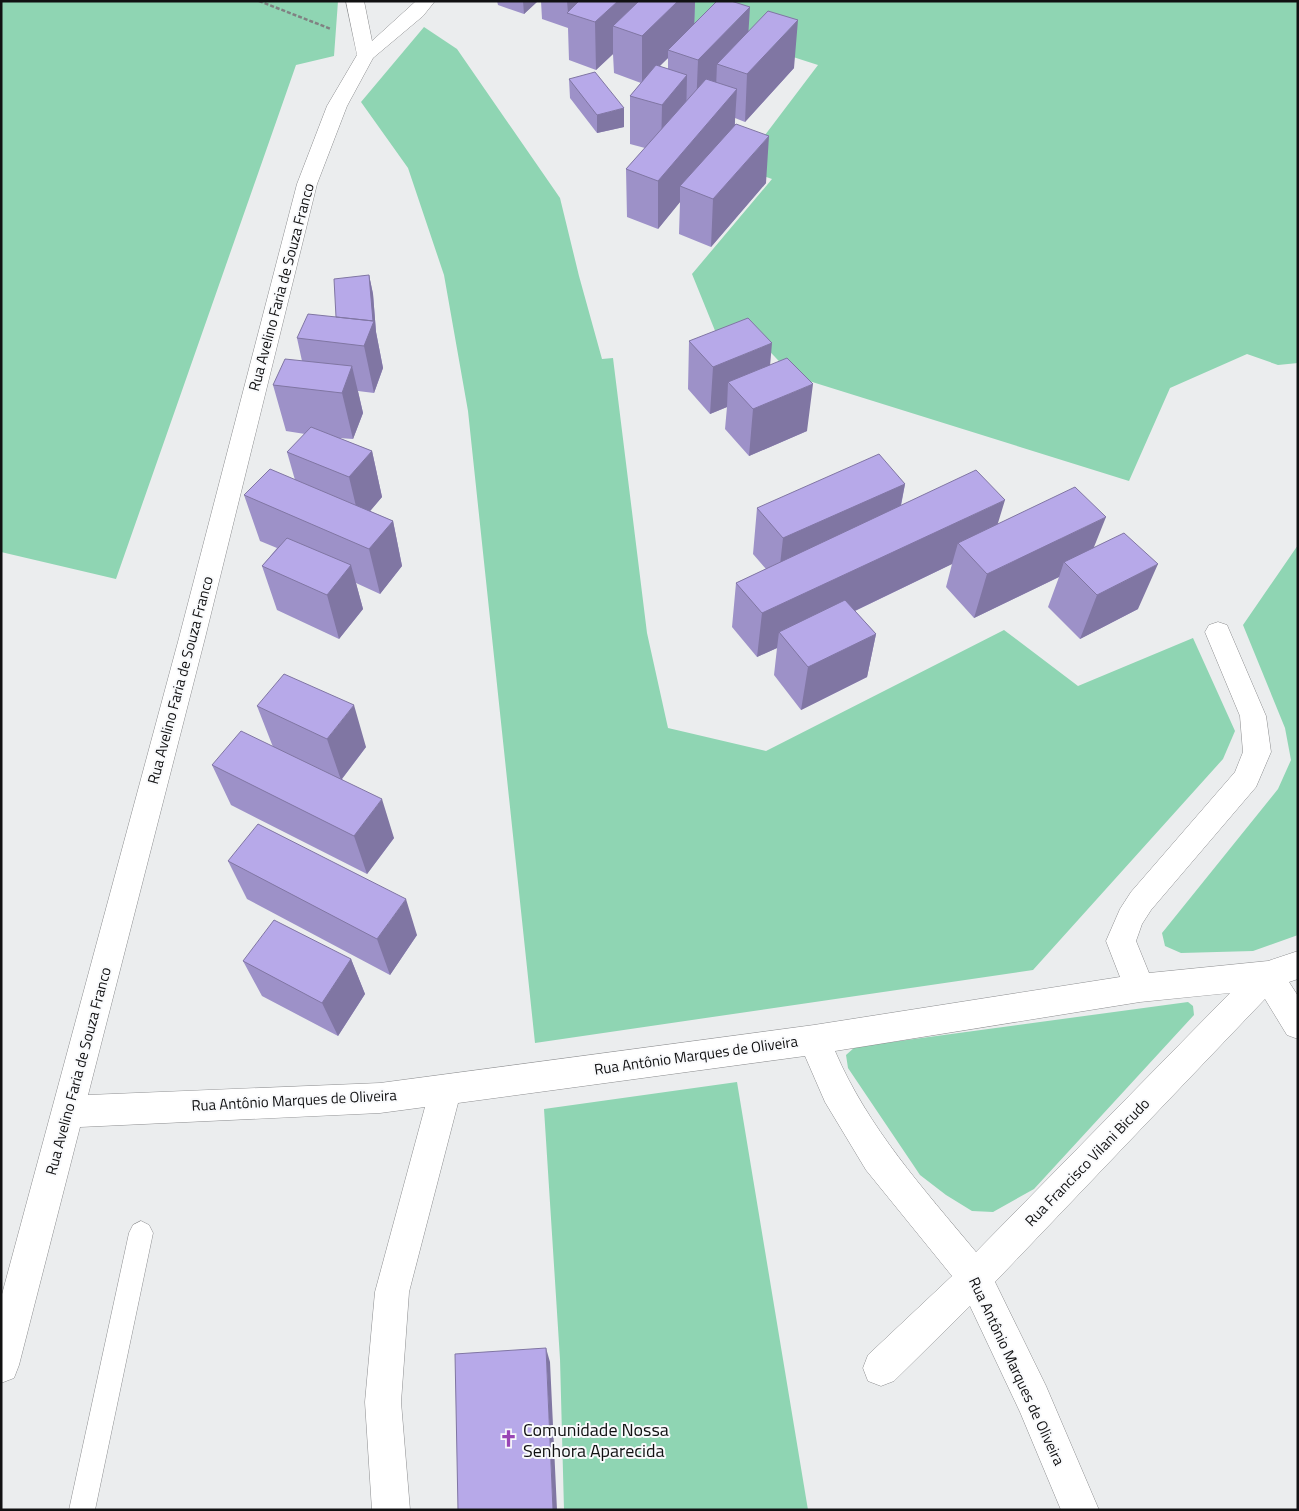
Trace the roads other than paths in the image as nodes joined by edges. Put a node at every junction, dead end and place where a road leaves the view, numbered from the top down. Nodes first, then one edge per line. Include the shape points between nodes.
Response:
1 (355, 1) edge
2 (421, 7) edge
3 (364, 47) junction
4 (1218, 632) dead end
5 (1283, 970) edge
6 (1140, 988) junction
7 (1298, 1025) edge
8 (814, 1040) junction
9 (446, 1088) junction
10 (67, 1112) junction
11 (141, 1233) dead end
12 (975, 1278) junction
13 (1, 1365) edge
14 (881, 1368) dead end
15 (82, 1510) edge
16 (391, 1510) edge
17 (1080, 1510) edge

1 - 3 street
2 - 3 street, Rua Avelino Faria de Souza Franco
3 - 10 street, Rua Avelino Faria de Souza Franco via 336,106 307,184
4 - 6 street via 1253,716 1257,752 1246,779 1130,918 1122,941
5 - 6 street
5 - 7 street
5 - 12 street, Rua Francisco Vilani Bicudo
6 - 8 street
8 - 9 street, Rua Antônio Marques de Oliveira
8 - 12 street, Rua Antônio Marques de Oliveira via 836,1091 878,1159
9 - 10 street, Rua Antônio Marques de Oliveira via 380,1098
9 - 16 street via 392,1292 383,1402
10 - 13 street, Rua Avelino Faria de Souza Franco
11 - 15 lane
12 - 14 street, Rua Francisco Vilani Bicudo
12 - 17 street, Rua Antônio Marques de Oliveira via 1033,1399

